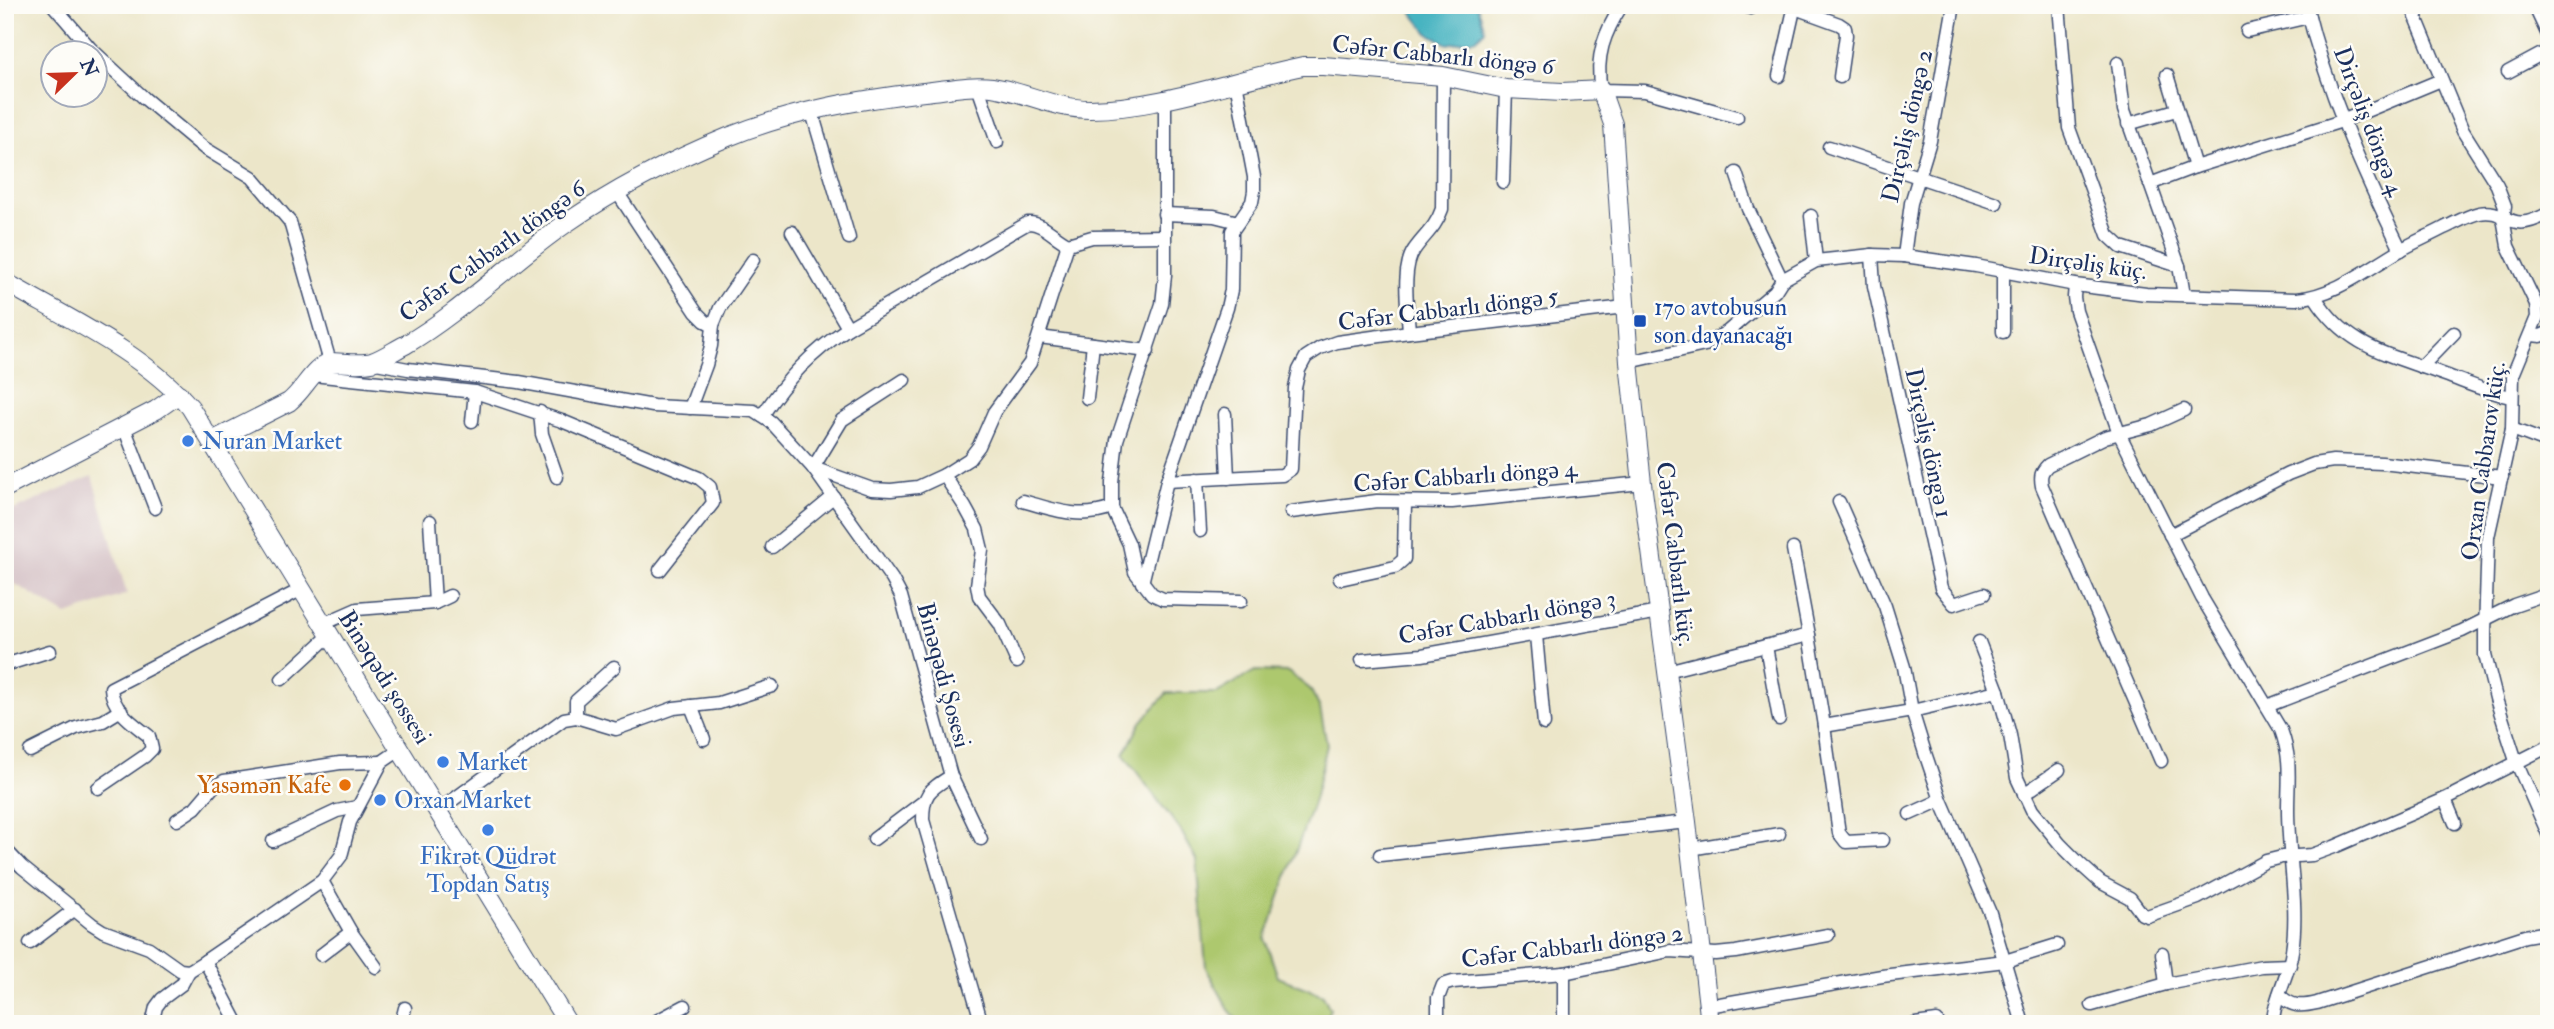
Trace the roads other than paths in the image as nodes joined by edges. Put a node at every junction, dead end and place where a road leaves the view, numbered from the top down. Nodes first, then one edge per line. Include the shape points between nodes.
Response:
1 (52, 5) edge
2 (1622, 5) edge
3 (1954, 5) edge
4 (2059, 5) edge
5 (2411, 5) edge
6 (2534, 5) edge
7 (1795, 6) edge
8 (2308, 11) edge
9 (2247, 31) dead end
10 (2549, 37) edge
11 (2549, 50) edge
12 (2118, 63) dead end
13 (2508, 72) dead end
14 (2166, 75) dead end
15 (1443, 76) junction
16 (1779, 76) dead end
17 (1840, 78) dead end
18 (2441, 80) junction
19 (1236, 82) junction
20 (978, 87) junction
21 (1506, 89) junction
22 (1601, 90) junction
23 (1165, 99) junction
24 (811, 109) junction
25 (2176, 110) junction
26 (1737, 117) dead end
27 (2342, 121) junction
28 (2128, 124) junction
29 (997, 142) dead end
30 (1829, 146) dead end
31 (2195, 167) junction
32 (1736, 173) dead end
33 (1919, 177) junction
34 (1503, 182) dead end
35 (2150, 184) junction
36 (618, 192) junction
37 (1996, 203) dead end
38 (2549, 213) edge
39 (1164, 214) junction
40 (1811, 216) dead end
41 (2504, 218) junction
42 (1238, 222) junction
43 (792, 232) dead end
44 (1164, 236) junction
45 (849, 238) dead end
46 (1068, 244) junction
47 (2401, 250) junction
48 (1872, 255) junction
49 (1904, 256) junction
50 (752, 260) dead end
51 (1816, 261) junction
52 (2179, 266) junction
53 (2003, 271) junction
54 (1782, 280) junction
55 (5, 282) edge
56 (2075, 285) junction
57 (2184, 295) junction
58 (2315, 296) junction
59 (1625, 307) junction
60 (713, 325) junction
61 (848, 328) junction
62 (1409, 332) junction
63 (2003, 332) dead end
64 (2549, 332) edge
65 (2454, 333) dead end
66 (2532, 335) junction
67 (1039, 337) junction
68 (1093, 344) junction
69 (1148, 351) junction
70 (330, 362) junction
71 (371, 362) junction
72 (1629, 362) junction
73 (2421, 367) junction
74 (313, 375) junction
75 (904, 380) dead end
76 (475, 392) junction
77 (179, 394) junction
78 (2511, 397) junction
79 (1087, 398) dead end
80 (690, 408) junction
81 (2184, 410) dead end
82 (540, 412) junction
83 (1225, 414) dead end
84 (762, 416) junction
85 (472, 421) dead end
86 (124, 427) junction
87 (2512, 429) junction
88 (2119, 433) junction
89 (212, 441) junction
90 (2549, 443) edge
91 (813, 468) junction
92 (944, 475) junction
93 (557, 477) dead end
94 (2502, 477) junction
95 (1228, 478) junction
96 (1196, 479) junction
97 (1167, 481) junction
98 (1642, 483) junction
99 (5, 488) edge
100 (833, 497) junction
101 (1023, 501) dead end
102 (1839, 502) dead end
103 (1405, 503) junction
104 (155, 508) dead end
105 (1112, 508) junction
106 (1291, 512) dead end
107 (430, 521) dead end
108 (1200, 531) dead end
109 (2169, 535) junction
110 (772, 547) dead end
111 (1793, 549) dead end
112 (660, 570) dead end
113 (1340, 579) dead end
114 (1142, 583) junction
115 (302, 589) junction
116 (2549, 593) edge
117 (1984, 594) dead end
118 (450, 596) dead end
119 (1241, 601) dead end
120 (435, 603) junction
121 (1659, 612) junction
122 (2486, 621) junction
123 (326, 630) junction
124 (1536, 635) junction
125 (1809, 635) junction
126 (1979, 642) dead end
127 (1766, 646) junction
128 (50, 651) dead end
129 (1362, 660) dead end
130 (1017, 662) dead end
131 (5, 664) edge
132 (614, 667) dead end
133 (1667, 671) junction
134 (282, 679) dead end
135 (772, 686) dead end
136 (1998, 691) junction
137 (691, 706) junction
138 (2267, 706) junction
139 (121, 710) junction
140 (1912, 711) junction
141 (576, 717) junction
142 (1779, 719) dead end
143 (1544, 724) dead end
144 (1824, 726) junction
145 (704, 739) dead end
146 (2549, 746) edge
147 (401, 749) junction
148 (30, 751) dead end
149 (2161, 761) dead end
150 (2516, 761) junction
151 (382, 762) junction
152 (2059, 770) dead end
153 (951, 776) junction
154 (98, 788) dead end
155 (2024, 794) junction
156 (2445, 799) junction
157 (1941, 800) junction
158 (923, 802) junction
159 (357, 807) junction
160 (439, 810) junction
161 (1909, 814) dead end
162 (177, 820) dead end
163 (1687, 822) junction
164 (2455, 823) dead end
165 (1779, 834) dead end
166 (2549, 836) edge
167 (874, 839) dead end
168 (981, 839) dead end
169 (1883, 840) dead end
170 (274, 841) dead end
171 (5, 849) edge
172 (1690, 849) junction
173 (1380, 855) dead end
174 (2292, 857) junction
175 (322, 881) junction
176 (75, 909) junction
177 (351, 932) junction
178 (2549, 932) edge
179 (1828, 935) dead end
180 (30, 943) dead end
181 (2057, 945) dead end
182 (1703, 953) junction
183 (2162, 953) dead end
184 (321, 955) dead end
185 (205, 961) junction
186 (2006, 961) junction
187 (2290, 965) junction
188 (376, 967) dead end
189 (189, 971) junction
190 (1564, 973) junction
191 (2166, 984) junction
192 (2279, 995) junction
193 (2092, 1005) dead end
194 (685, 1006) dead end
195 (405, 1008) dead end
196 (1709, 1015) edge
197 (1937, 1021) dead end
198 (152, 1024) edge
199 (238, 1024) edge
200 (401, 1024) edge
201 (568, 1024) edge
202 (651, 1024) edge
203 (982, 1024) edge
204 (1438, 1024) edge
205 (1564, 1024) edge
206 (1915, 1024) edge
207 (2023, 1024) edge
208 (2273, 1024) edge

1 - 70 street via 90,48 144,97 204,148 252,177 290,222
2 - 22 street via 1600,48
3 - 33 street, Dirçəliş döngə 2 via 1930,141
4 - 52 street via 2069,128 2108,235 2121,247
5 - 18 street, Orxan Cabbarov küç.
6 - 10 street
7 - 16 street
7 - 17 street via 1845,28
8 - 9 street
8 - 27 street, Dirçəliş döngə 4
11 - 13 street
12 - 28 street
14 - 25 street
15 - 19 street, Cəfər Cabbarlı döngə 6 via 1303,66
15 - 21 street, Cəfər Cabbarlı döngə 6
15 - 62 street via 1443,209 1437,224 1409,258
18 - 27 street
18 - 41 street, Orxan Cabbarov küç. via 2463,131 2497,186 2505,206
19 - 23 street, Cəfər Cabbarlı döngə 6
19 - 42 street via 1254,177 1252,202
20 - 23 street, Cəfər Cabbarlı döngə 6 via 1076,108
20 - 24 street, Cəfər Cabbarlı döngə 6
20 - 29 street
21 - 22 street, Cəfər Cabbarlı döngə 6
21 - 34 street
22 - 26 street via 1645,91
22 - 59 street, Cəfər Cabbarlı küç. via 1613,124
23 - 39 street
24 - 36 street, Cəfər Cabbarlı döngə 6 via 697,150
24 - 45 street
25 - 28 street
25 - 31 street
27 - 31 street
27 - 47 street, Dirçəliş döngə 4
28 - 35 street
30 - 33 street
31 - 35 street
32 - 54 street
33 - 37 street
33 - 49 street, Dirçəliş döngə 2
35 - 52 street
36 - 60 street via 696,312
36 - 71 street, Cəfər Cabbarlı döngə 6 via 528,250 442,321
38 - 41 street, Dirçəliş küç. via 2523,224
39 - 42 street
39 - 44 street
40 - 51 street
41 - 47 street, Dirçəliş küç. via 2478,213
41 - 66 street, Orxan Cabbarov küç. via 2508,246 2536,304 2538,317
42 - 97 street via 1231,239 1227,308
43 - 61 street
44 - 46 street via 1092,237
44 - 69 street via 1162,304
46 - 61 street via 1037,223 1028,223
46 - 67 street, Binəqədi Şosesi
47 - 58 street, Dirçəliş küç.
48 - 49 street, Dirçəliş küç.
48 - 51 street, Dirçəliş küç.
48 - 117 street, Dirçəliş döngə 1 via 1874,286 1941,588 1954,604
49 - 53 street, Dirçəliş küç.
50 - 60 street via 719,308
51 - 54 street, Dirçəliş küç.
52 - 57 street
53 - 56 street, Dirçəliş küç.
53 - 63 street
54 - 72 street, Dirçəliş küç. via 1727,332 1705,345
55 - 77 street, Binəqədi şossesi via 135,358
56 - 57 street, Dirçəliş küç.
56 - 88 street via 2076,311
57 - 58 street, Dirçəliş küç.
58 - 73 street via 2328,316 2354,339 2373,351
59 - 62 street, Cəfər Cabbarlı döngə 5
59 - 72 street, Cəfər Cabbarlı küç.
60 - 80 street via 711,346
61 - 84 street via 802,364
62 - 95 street, Cəfər Cabbarlı döngə 5 via 1337,342 1306,357 1295,388 1291,469 1282,475
64 - 66 street
65 - 73 street
66 - 78 street, Orxan Cabbarov küç. via 2518,359
67 - 68 street
67 - 92 street, Binəqədi Şosesi via 1030,363 994,412 979,446 969,459
68 - 69 street
68 - 79 street
69 - 105 street via 1117,440
70 - 71 street
70 - 74 street
71 - 80 street
72 - 98 street, Cəfər Cabbarlı küç.
73 - 78 street
74 - 76 street
74 - 89 street via 289,402
75 - 91 street via 842,420
76 - 82 street
76 - 85 street
77 - 86 street
77 - 89 street, Binəqədi şossesi
78 - 87 street, Orxan Cabbarov küç.
80 - 84 street via 743,410
81 - 88 street
82 - 93 street via 541,434
82 - 112 street via 699,478 710,487 713,503 709,511
83 - 95 street
84 - 91 street, Binəqədi Şosesi
86 - 99 street
86 - 104 street
87 - 90 street
87 - 94 street, Orxan Cabbarov küç.
88 - 109 street
88 - 149 street via 2049,465 2040,477
89 - 115 street, Binəqədi şossesi
91 - 92 street, Binəqədi Şosesi via 872,489 918,487
91 - 100 street, Binəqədi Şosesi
92 - 130 street via 977,529 982,550 979,596 1000,624
94 - 109 street via 2382,463 2314,464
94 - 122 street, Orxan Cabbarov küç. via 2488,537
95 - 96 street, Cəfər Cabbarlı döngə 5
96 - 97 street, Cəfər Cabbarlı döngə 5
96 - 108 street
97 - 114 street
98 - 103 street, Cəfər Cabbarlı döngə 4
98 - 121 street, Cəfər Cabbarlı küç.
100 - 110 street
100 - 153 street, Binəqədi Şosesi via 901,596
101 - 105 street via 1065,513 1099,513
102 - 140 street via 1885,606 1905,667
103 - 106 street, Cəfər Cabbarlı döngə 4 via 1377,501
103 - 113 street via 1402,564
105 - 114 street
107 - 120 street
109 - 138 street
111 - 125 street
114 - 119 street via 1163,598
115 - 123 street, Binəqədi şossesi
115 - 139 street via 116,683 111,695
116 - 122 street
118 - 120 street
120 - 123 street via 357,609
121 - 124 street, Cəfər Cabbarlı döngə 3
121 - 133 street, Cəfər Cabbarlı küç.
122 - 138 street
122 - 150 street, Orxan Cabbarov küç. via 2489,676
123 - 134 street
123 - 147 street, Binəqədi şossesi
124 - 129 street, Cəfər Cabbarlı döngə 3 via 1422,655
124 - 143 street
125 - 127 street
125 - 144 street
126 - 136 street
127 - 133 street
127 - 142 street
128 - 131 street
132 - 141 street via 576,701
133 - 163 street, Cəfər Cabbarlı küç.
135 - 137 street via 719,703
136 - 140 street
136 - 155 street
137 - 141 street via 616,729
137 - 145 street
138 - 174 street via 2289,751
139 - 148 street
139 - 154 street via 149,736 152,749
140 - 144 street
140 - 157 street
141 - 160 street via 552,726
144 - 169 street via 1839,833 1846,842
146 - 150 street
147 - 151 street
147 - 160 street, Binəqədi şossesi
150 - 156 street
150 - 166 street, Orxan Cabbarov küç.
151 - 159 street
151 - 162 street via 340,763 224,781
152 - 155 street
153 - 158 street, Binəqədi Şosesi via 927,793
153 - 168 street
155 - 174 street via 2060,844 2100,882 2130,898 2147,916 2198,898 2266,861
156 - 164 street
156 - 174 street via 2323,851
157 - 161 street
157 - 186 street
158 - 167 street, Binəqədi Şosesi
158 - 203 street via 926,834
159 - 170 street via 337,811
159 - 175 street via 341,856
160 - 201 street, Binəqədi şossesi
163 - 172 street, Cəfər Cabbarlı küç.
163 - 173 street
165 - 172 street
171 - 176 street
172 - 182 street, Cəfər Cabbarlı küç.
174 - 187 street
175 - 177 street
175 - 185 street
176 - 180 street
176 - 189 street via 103,931 149,948 180,970
177 - 184 street
177 - 188 street
178 - 192 street via 2317,1003 2299,1007
179 - 182 street, Cəfər Cabbarlı döngə 2 via 1736,952
181 - 186 street
182 - 190 street, Cəfər Cabbarlı döngə 2 via 1670,951
182 - 196 street, Cəfər Cabbarlı küç.
183 - 191 street
185 - 189 street
185 - 199 street
186 - 196 street via 1882,976
186 - 207 street
187 - 191 street
187 - 192 street
189 - 198 street via 182,984 156,1007
190 - 204 street, Cəfər Cabbarlı döngə 2 via 1443,985
190 - 205 street
191 - 193 street
192 - 208 street
194 - 202 street
195 - 200 street
197 - 206 street

